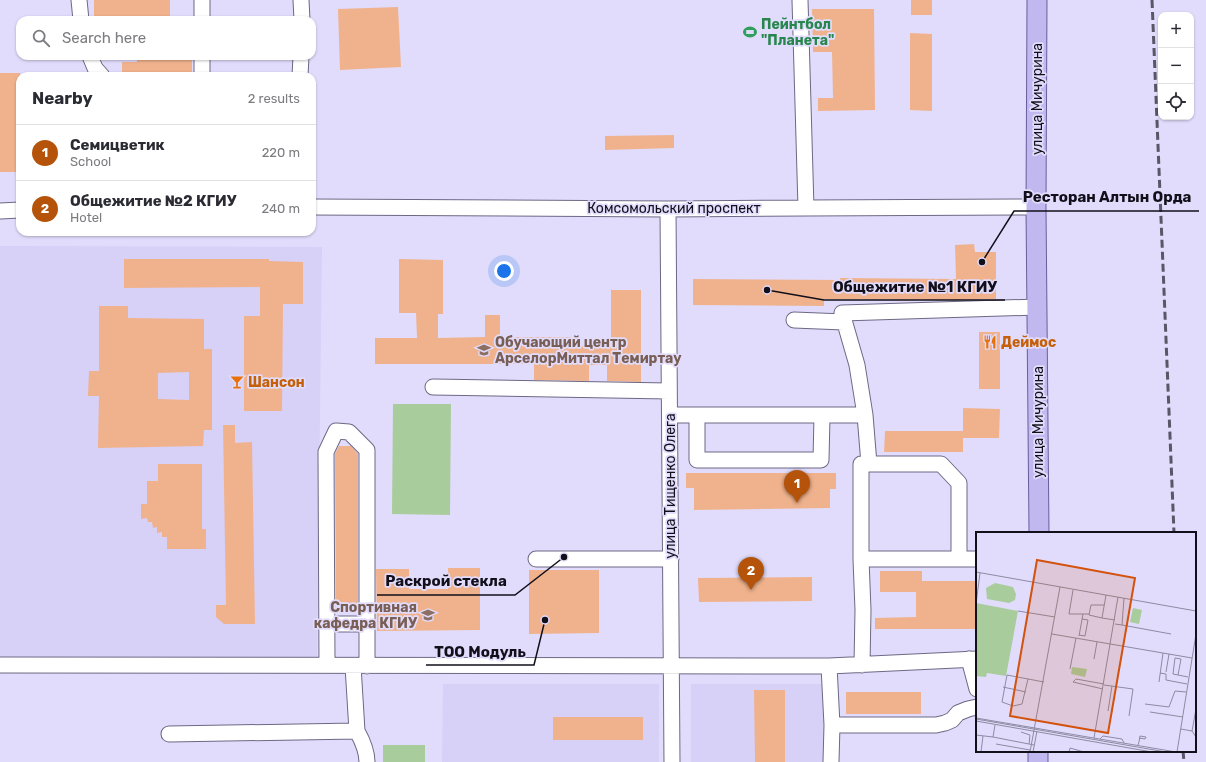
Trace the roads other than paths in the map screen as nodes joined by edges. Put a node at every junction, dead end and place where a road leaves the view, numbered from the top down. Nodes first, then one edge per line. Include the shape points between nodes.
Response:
1 (80, 0) edge
2 (202, 0) edge
3 (302, 0) edge
4 (800, 0) edge
5 (1037, 0) edge
6 (81, 16) edge
7 (202, 16) edge
8 (302, 16) edge
9 (92, 60) edge
10 (202, 60) edge
11 (301, 60) edge
12 (98, 72) edge
13 (202, 72) edge
14 (300, 72) edge
15 (316, 207) edge
16 (1036, 207) junction
17 (806, 208) junction
18 (668, 209) junction
19 (16, 210) edge
20 (0, 211) edge
21 (1037, 307) junction
22 (794, 320) dead end
23 (844, 322) junction
24 (433, 387) dead end
25 (670, 391) junction
26 (670, 415) junction
27 (697, 415) junction
28 (865, 415) junction
29 (822, 416) junction
30 (869, 464) junction
31 (1039, 532) edge
32 (536, 559) dead end
33 (671, 559) junction
34 (860, 559) junction
35 (959, 559) junction
36 (976, 559) edge
37 (327, 624) junction
38 (367, 624) junction
39 (973, 659) edge
40 (0, 665) edge
41 (327, 665) junction
42 (862, 665) junction
43 (360, 666) junction
44 (671, 666) junction
45 (829, 666) junction
46 (976, 682) edge
47 (976, 707) edge
48 (832, 725) junction
49 (358, 730) junction
50 (168, 734) dead end
51 (367, 762) edge
52 (672, 762) edge
53 (832, 762) edge

1 - 6 street
2 - 7 street
3 - 8 street
4 - 17 street
5 - 16 main road, улица Мичурина
9 - 12 street
10 - 13 street
11 - 14 street
15 - 18 street, Комсомольский проспект
16 - 17 street, Комсомольский проспект
16 - 21 main road, улица Мичурина
17 - 18 street, Комсомольский проспект
18 - 25 street, улица Тищенко Олега
19 - 20 street
21 - 23 street via 842,313
21 - 31 main road, улица Мичурина
22 - 23 street
23 - 28 street via 857,365
24 - 25 street
25 - 26 street, улица Тищенко Олега
26 - 27 street
26 - 33 street, улица Тищенко Олега
27 - 29 street
27 - 29 street via 697,460 821,460
28 - 29 street
28 - 30 street
30 - 34 street via 861,464
30 - 35 street via 941,464 952,475 959,483
32 - 33 street
33 - 44 street, улица Тищенко Олега
34 - 35 street
34 - 42 street via 863,610
35 - 36 street
37 - 38 street
37 - 38 street via 326,452 336,431 349,432 367,450
37 - 41 street
38 - 43 street
39 - 42 street
39 - 46 street
40 - 41 street
41 - 43 street
42 - 45 street
43 - 44 street
43 - 49 street
44 - 45 street
44 - 52 street, улица Тищенко Олега
45 - 48 street
47 - 48 street via 936,725
48 - 53 street
49 - 50 street
49 - 51 street

